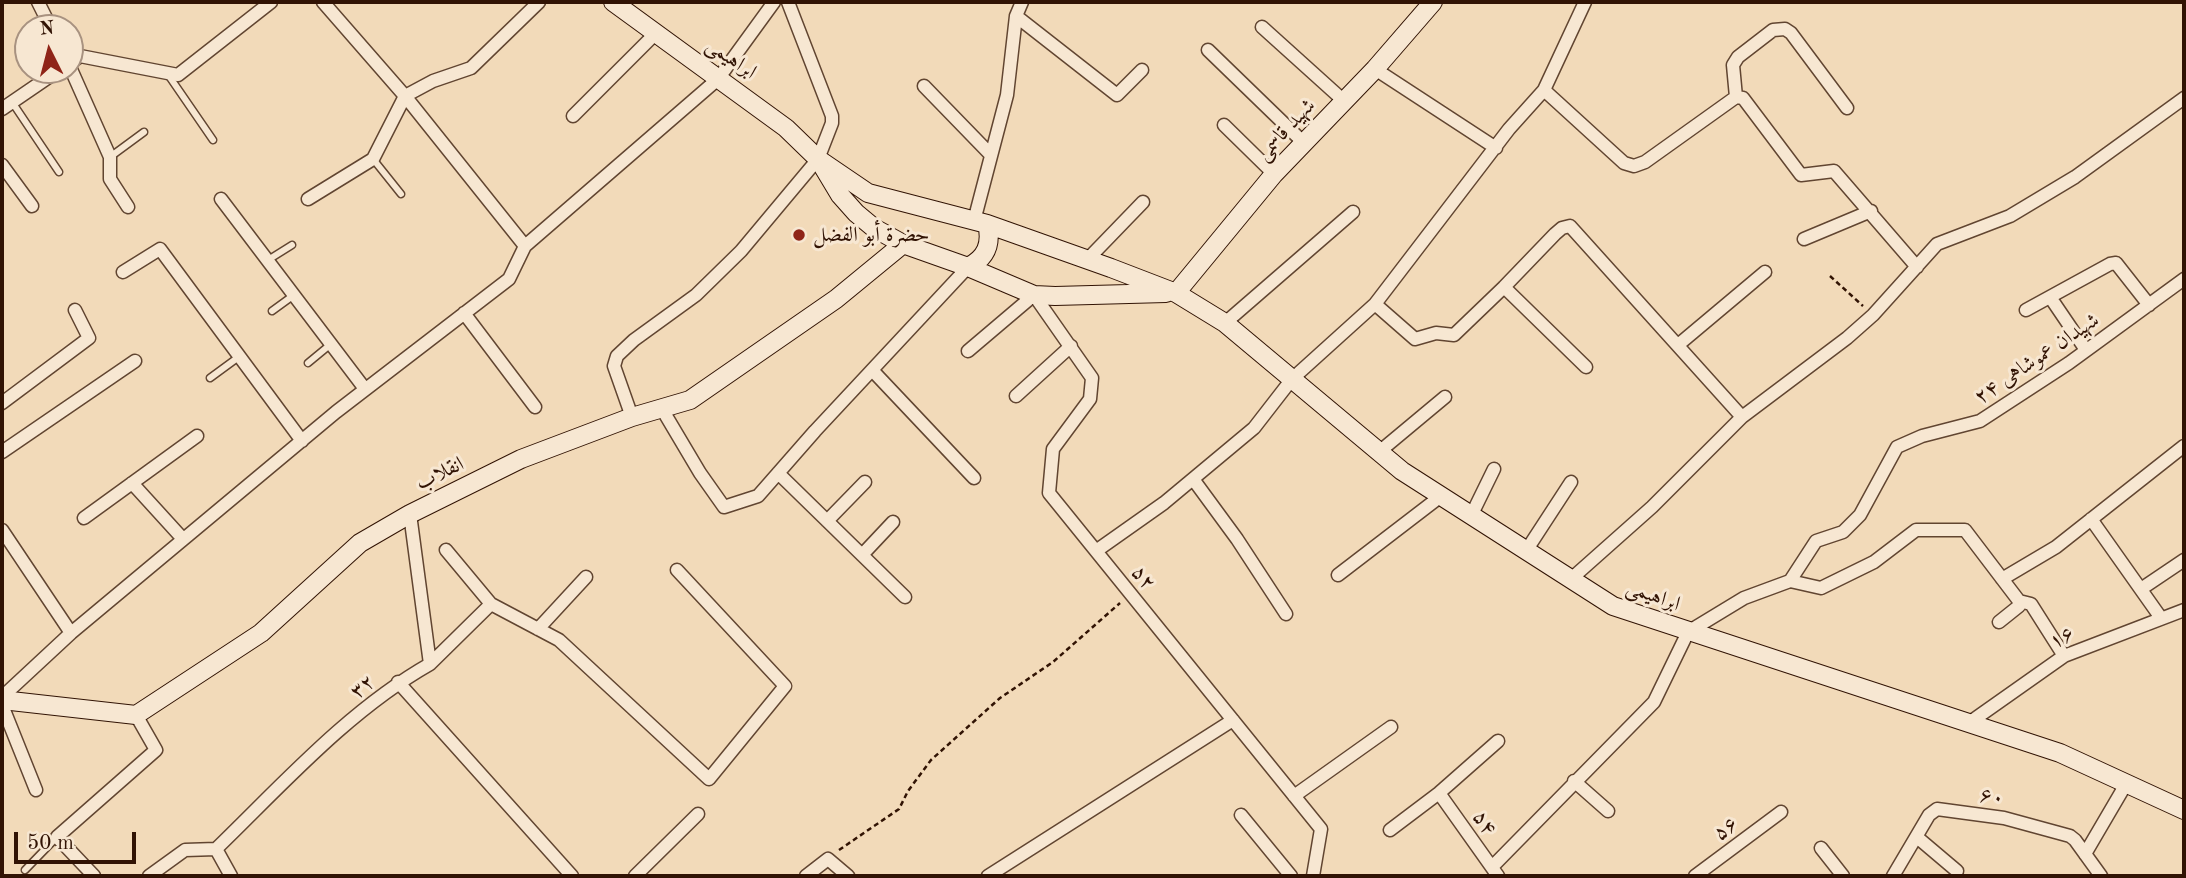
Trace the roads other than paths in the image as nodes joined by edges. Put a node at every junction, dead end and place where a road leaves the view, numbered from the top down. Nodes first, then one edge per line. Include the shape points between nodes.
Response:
1 (271, 2) edge
2 (323, 2) edge
3 (539, 2) edge
4 (613, 2) edge
5 (774, 2) edge
6 (788, 2) edge
7 (1022, 2) edge
8 (1433, 2) edge
9 (1585, 2) edge
10 (1016, 16) junction
11 (1262, 27) dead end
12 (654, 34) junction
13 (1208, 50) dead end
14 (84, 57) edge
15 (1375, 69) junction
16 (1142, 70) dead end
17 (167, 73) junction
18 (718, 79) junction
19 (39, 84) edge
20 (78, 84) edge
21 (924, 86) dead end
22 (1544, 90) junction
23 (405, 96) junction
24 (1736, 97) junction
25 (2184, 98) edge
26 (1344, 101) junction
27 (7, 106) edge
28 (1847, 108) dead end
29 (573, 116) dead end
30 (1224, 125) dead end
31 (144, 132) dead end
32 (214, 140) dead end
33 (1305, 144) junction
34 (1496, 148) junction
35 (991, 155) junction
36 (110, 157) junction
37 (373, 159) junction
38 (818, 159) junction
39 (2, 165) edge
40 (60, 172) dead end
41 (1274, 174) junction
42 (401, 194) dead end
43 (221, 199) dead end
44 (309, 199) dead end
45 (1143, 202) dead end
46 (32, 206) dead end
47 (128, 207) dead end
48 (1871, 211) junction
49 (1353, 212) dead end
50 (980, 223) junction
51 (1804, 239) dead end
52 (902, 244) junction
53 (292, 245) dead end
54 (525, 246) junction
55 (268, 260) junction
56 (1086, 261) junction
57 (968, 267) junction
58 (1917, 267) junction
59 (123, 272) dead end
60 (1765, 272) dead end
61 (2184, 279) edge
62 (1504, 288) junction
63 (1176, 293) junction
64 (294, 295) junction
65 (1034, 295) junction
66 (2050, 297) junction
67 (1376, 304) junction
68 (2149, 305) junction
69 (75, 310) dead end
70 (2025, 310) dead end
71 (272, 311) dead end
72 (464, 313) junction
73 (1225, 323) junction
74 (331, 344) junction
75 (1678, 345) junction
76 (1071, 346) junction
77 (2086, 350) junction
78 (968, 351) dead end
79 (240, 356) junction
80 (135, 361) dead end
81 (309, 363) dead end
82 (1586, 367) dead end
83 (872, 370) junction
84 (210, 378) dead end
85 (1292, 379) junction
86 (365, 389) junction
87 (1016, 396) dead end
88 (1446, 397) dead end
89 (2, 403) edge
90 (535, 407) dead end
91 (662, 409) junction
92 (632, 417) junction
93 (1742, 417) junction
94 (197, 436) dead end
95 (302, 440) junction
96 (2184, 446) edge
97 (2, 452) edge
98 (1379, 452) junction
99 (1494, 469) dead end
100 (778, 473) junction
101 (974, 478) dead end
102 (1193, 480) junction
103 (866, 482) dead end
104 (1571, 482) dead end
105 (132, 483) junction
106 (1441, 496) junction
107 (410, 514) junction
108 (1471, 516) junction
109 (83, 518) dead end
110 (2091, 519) junction
111 (827, 522) junction
112 (893, 522) dead end
113 (2, 530) edge
114 (183, 539) junction
115 (446, 550) dead end
116 (1097, 551) junction
117 (1526, 551) junction
118 (862, 555) junction
119 (2184, 560) edge
120 (677, 570) dead end
121 (1338, 575) dead end
122 (586, 577) dead end
123 (1571, 579) junction
124 (2002, 579) junction
125 (1790, 581) junction
126 (2141, 589) junction
127 (905, 597) dead end
128 (2020, 600) junction
129 (491, 604) junction
130 (2184, 610) edge
131 (1286, 614) dead end
132 (2161, 618) junction
133 (1999, 622) dead end
134 (538, 629) junction
135 (1688, 632) junction
136 (71, 633) junction
137 (2064, 656) junction
138 (430, 664) junction
139 (398, 682) junction
140 (2, 699) edge
141 (2, 705) edge
142 (136, 715) junction
143 (1233, 720) junction
144 (1969, 723) junction
145 (1391, 727) dead end
146 (1498, 741) dead end
147 (1574, 781) junction
148 (2126, 784) junction
149 (36, 790) dead end
150 (1439, 793) junction
151 (1294, 796) junction
152 (2184, 810) edge
153 (1608, 811) dead end
154 (1781, 811) dead end
155 (698, 814) dead end
156 (1241, 815) dead end
157 (1390, 830) dead end
158 (57, 836) junction
159 (1918, 838) junction
160 (1821, 848) dead end
161 (216, 849) junction
162 (2085, 854) junction
163 (25, 870) dead end
164 (1495, 871) edge
165 (1957, 871) dead end
166 (94, 876) edge
167 (149, 876) edge
168 (231, 876) edge
169 (572, 876) edge
170 (635, 876) edge
171 (806, 876) edge
172 (848, 876) edge
173 (988, 876) edge
174 (1291, 876) edge
175 (1313, 876) edge
176 (1695, 876) edge
177 (1843, 876) edge
178 (1894, 876) edge
179 (2101, 876) edge

1 - 17 street via 178,75
2 - 23 street
3 - 23 street via 471,68
4 - 12 main road, ابراهیمی
5 - 18 street
6 - 38 street via 832,116
7 - 10 street
8 - 15 main road, شهید قاسمی
9 - 22 street
10 - 16 street via 1117,95
10 - 35 street via 1007,95
11 - 26 street
12 - 18 main road, ابراهیمی
12 - 29 street
13 - 33 street
14 - 17 street
15 - 26 main road, شهید قاسمی
15 - 34 street
17 - 32 lane
18 - 38 main road, ابراهیمی via 786,128
18 - 54 street
19 - 27 street
20 - 36 street
21 - 35 street
22 - 24 street via 1624,163 1634,166
22 - 34 street
23 - 37 street
23 - 54 street
24 - 28 street via 1733,65 1738,57 1773,30 1785,29
24 - 48 street via 1743,98 1801,175 1834,171
25 - 58 street via 2075,177 2010,216 1937,244
26 - 33 main road, شهید قاسمی
27 - 40 lane
30 - 41 street
31 - 36 lane
33 - 41 main road, شهید قاسمی
34 - 67 street
35 - 50 street
36 - 47 street via 110,179
37 - 42 lane
37 - 44 street
38 - 50 main road, ابراهیمی via 876,197
38 - 52 main road via 856,213
38 - 92 street via 705,287 617,356 614,366
39 - 46 street
41 - 63 main road, شهید قاسمی
43 - 55 street
45 - 56 street
48 - 51 street
48 - 58 street
49 - 73 street
50 - 56 main road, ابراهیمی
50 - 57 main road via 989,235 984,254
52 - 57 main road
52 - 91 main road, انقلاب via 804,322 690,400
53 - 55 lane
54 - 72 street via 509,279
55 - 64 street
56 - 63 main road, ابراهیمی
57 - 65 main road
57 - 83 street
58 - 93 street via 1847,338
59 - 79 street via 160,249
60 - 75 street
61 - 68 street, ۲۴ شهیدان عموشاهی
62 - 67 street via 1454,335 1436,332 1415,340
62 - 75 street via 1555,234 1570,226
62 - 82 street
63 - 65 main road
63 - 73 main road, ابراهیمی
64 - 71 lane
64 - 74 street
65 - 76 street, ۵۲
65 - 78 street
66 - 68 street via 2116,263
66 - 70 street
66 - 77 street
67 - 85 street
68 - 77 street, ۲۴ شهیدان عموشاهی
69 - 89 street via 89,338
72 - 86 street
72 - 90 street
73 - 85 main road, ابراهیمی
74 - 81 lane
74 - 86 street
75 - 93 street
76 - 87 street
76 - 116 street, ۵۲ via 1092,378 1092,389 1090,399 1053,449 1049,493
77 - 125 street, ۲۴ شهیدان عموشاهی via 1980,421 1897,447 1860,515 1843,532 1816,541
79 - 84 lane
79 - 95 street
80 - 97 street
83 - 100 street
83 - 101 street
85 - 98 main road, ابراهیمی
85 - 102 street via 1254,428
86 - 95 street
88 - 98 street
91 - 92 main road, انقلاب
91 - 100 street via 724,507 758,496
92 - 107 main road, انقلاب via 521,459
93 - 123 street
94 - 105 street
95 - 114 street
96 - 110 street
98 - 106 main road, ابراهیمی
99 - 108 street
100 - 111 street
102 - 116 street
102 - 131 street
103 - 111 street
104 - 117 street
105 - 109 street
105 - 114 street
106 - 108 main road, ابراهیمی
106 - 121 street
107 - 138 street
107 - 142 main road, انقلاب via 360,543 261,634
108 - 117 main road, ابراهیمی
110 - 124 street via 2056,547
110 - 126 street
111 - 118 street
112 - 118 street
113 - 136 street
114 - 136 street
115 - 129 street
116 - 143 street, ۵۲
117 - 123 main road, ابراهیمی
118 - 127 street
119 - 126 street
120 - 134 street via 785,686 709,779 559,640
122 - 134 street
123 - 135 main road, ابراهیمی via 1613,606
124 - 125 street via 1965,530 1916,530 1874,562 1821,588
124 - 128 street
125 - 135 street via 1744,598
126 - 132 street
128 - 133 street
128 - 137 street via 2031,604
129 - 134 street
129 - 138 street, ۳۲
130 - 132 street, ۱۶
132 - 137 street, ۱۶
135 - 144 main road, ابراهیمی
135 - 147 street via 1654,702
136 - 140 street
137 - 144 street, ۱۶
138 - 139 street, ۳۲
139 - 161 street, ۳۲
139 - 169 street
140 - 142 main road
141 - 149 street
142 - 158 street via 156,750
143 - 151 street, ۵۲
143 - 173 street
144 - 148 main road, ابراهیمی via 2060,753
145 - 151 street
146 - 150 street
147 - 153 street
147 - 164 street
148 - 152 main road, ابراهیمی
148 - 162 street
150 - 157 street
150 - 164 street, ۵۴
151 - 175 street, ۵۲ via 1321,829
154 - 176 street, ۵۶
155 - 170 street
156 - 174 street
158 - 163 lane
158 - 166 street
159 - 162 street, ۶۰ via 1937,809 2004,818 2070,836
159 - 165 street
159 - 178 street, ۶۰
160 - 177 street
161 - 167 street via 186,850
161 - 168 street
162 - 179 street, ۶۰
171 - 172 street via 828,859

